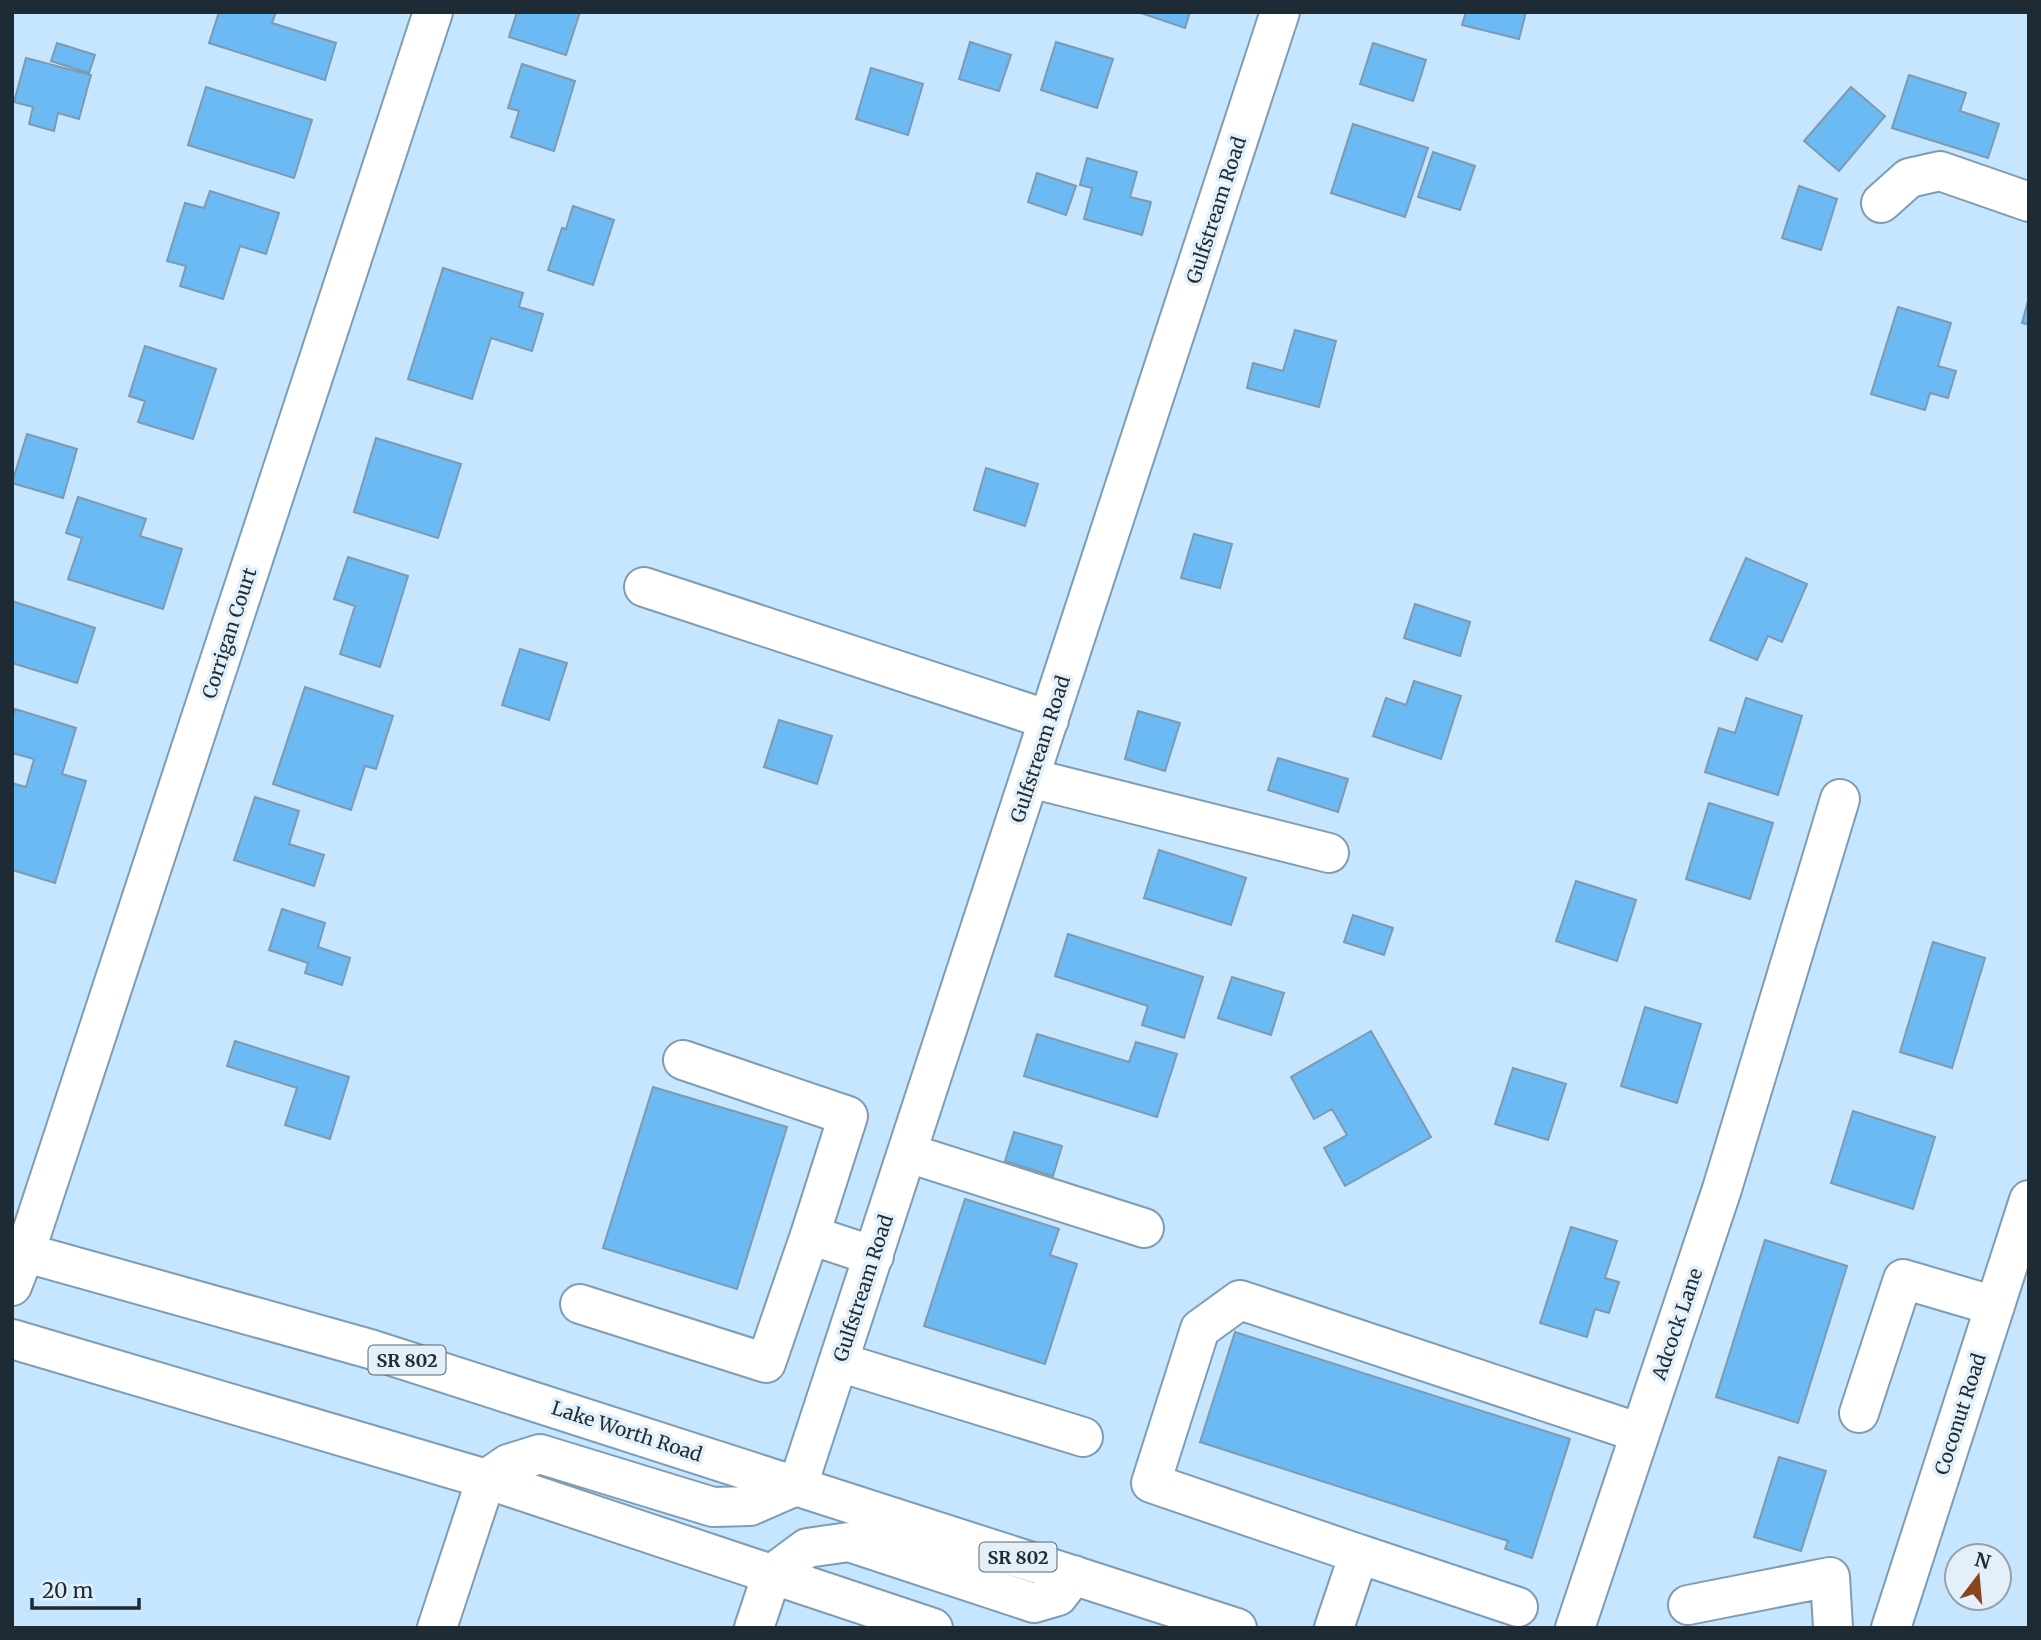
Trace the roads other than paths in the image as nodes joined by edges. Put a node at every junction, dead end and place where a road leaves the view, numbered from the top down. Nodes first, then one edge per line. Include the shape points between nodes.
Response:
1 (433, 12) edge
2 (1280, 12) edge
3 (2029, 201) edge
4 (1881, 203) dead end
5 (644, 587) dead end
6 (1049, 720) junction
7 (1030, 778) junction
8 (1840, 799) dead end
9 (1329, 853) dead end
10 (683, 1060) dead end
11 (908, 1153) junction
12 (2029, 1200) edge
13 (1144, 1228) dead end
14 (810, 1235) junction
15 (874, 1256) junction
16 (17, 1263) edge
17 (580, 1304) dead end
18 (1995, 1306) junction
19 (12, 1339) edge
20 (839, 1362) junction
21 (1859, 1413) dead end
22 (1640, 1433) junction
23 (1083, 1437) dead end
24 (486, 1479) junction
25 (798, 1485) junction
26 (1359, 1554) junction
27 (772, 1574) junction
28 (1074, 1575) junction
29 (1688, 1605) dead end
30 (1518, 1607) dead end
31 (437, 1628) edge
32 (754, 1628) edge
33 (933, 1628) edge
34 (1237, 1628) edge
35 (1335, 1628) edge
36 (1575, 1628) edge
37 (1833, 1628) edge
38 (1891, 1628) edge

1 - 16 street, Corrigan Court
2 - 6 street, Gulfstream Road
3 - 4 street via 1940,171 1909,178
5 - 6 street
6 - 7 street, Gulfstream Road
7 - 9 street
7 - 11 street, Gulfstream Road
8 - 22 street, Adcock Lane via 1723,1189
10 - 14 street via 848,1116
11 - 13 street
11 - 15 street, Gulfstream Road
12 - 18 street, Coconut Road
14 - 15 street
14 - 17 street via 766,1363
15 - 20 street, Gulfstream Road
16 - 25 street, Lake Worth Road / SR 802 via 370,1349
18 - 21 street via 1903,1279
18 - 38 street, Coconut Road
19 - 24 street
20 - 23 street
20 - 25 street, Gulfstream Road
22 - 26 street via 1240,1300 1200,1328 1151,1483
22 - 36 street, Adcock Lane
24 - 25 street via 508,1464 540,1454 713,1507 750,1506
24 - 27 street
24 - 31 street
25 - 28 street, Lake Worth Road / SR 802
26 - 30 street
26 - 35 street
27 - 28 street via 807,1548 849,1542 1034,1603 1058,1596
27 - 32 street
27 - 33 street
28 - 34 street, Lake Worth Road / SR 802
29 - 37 street via 1830,1577

